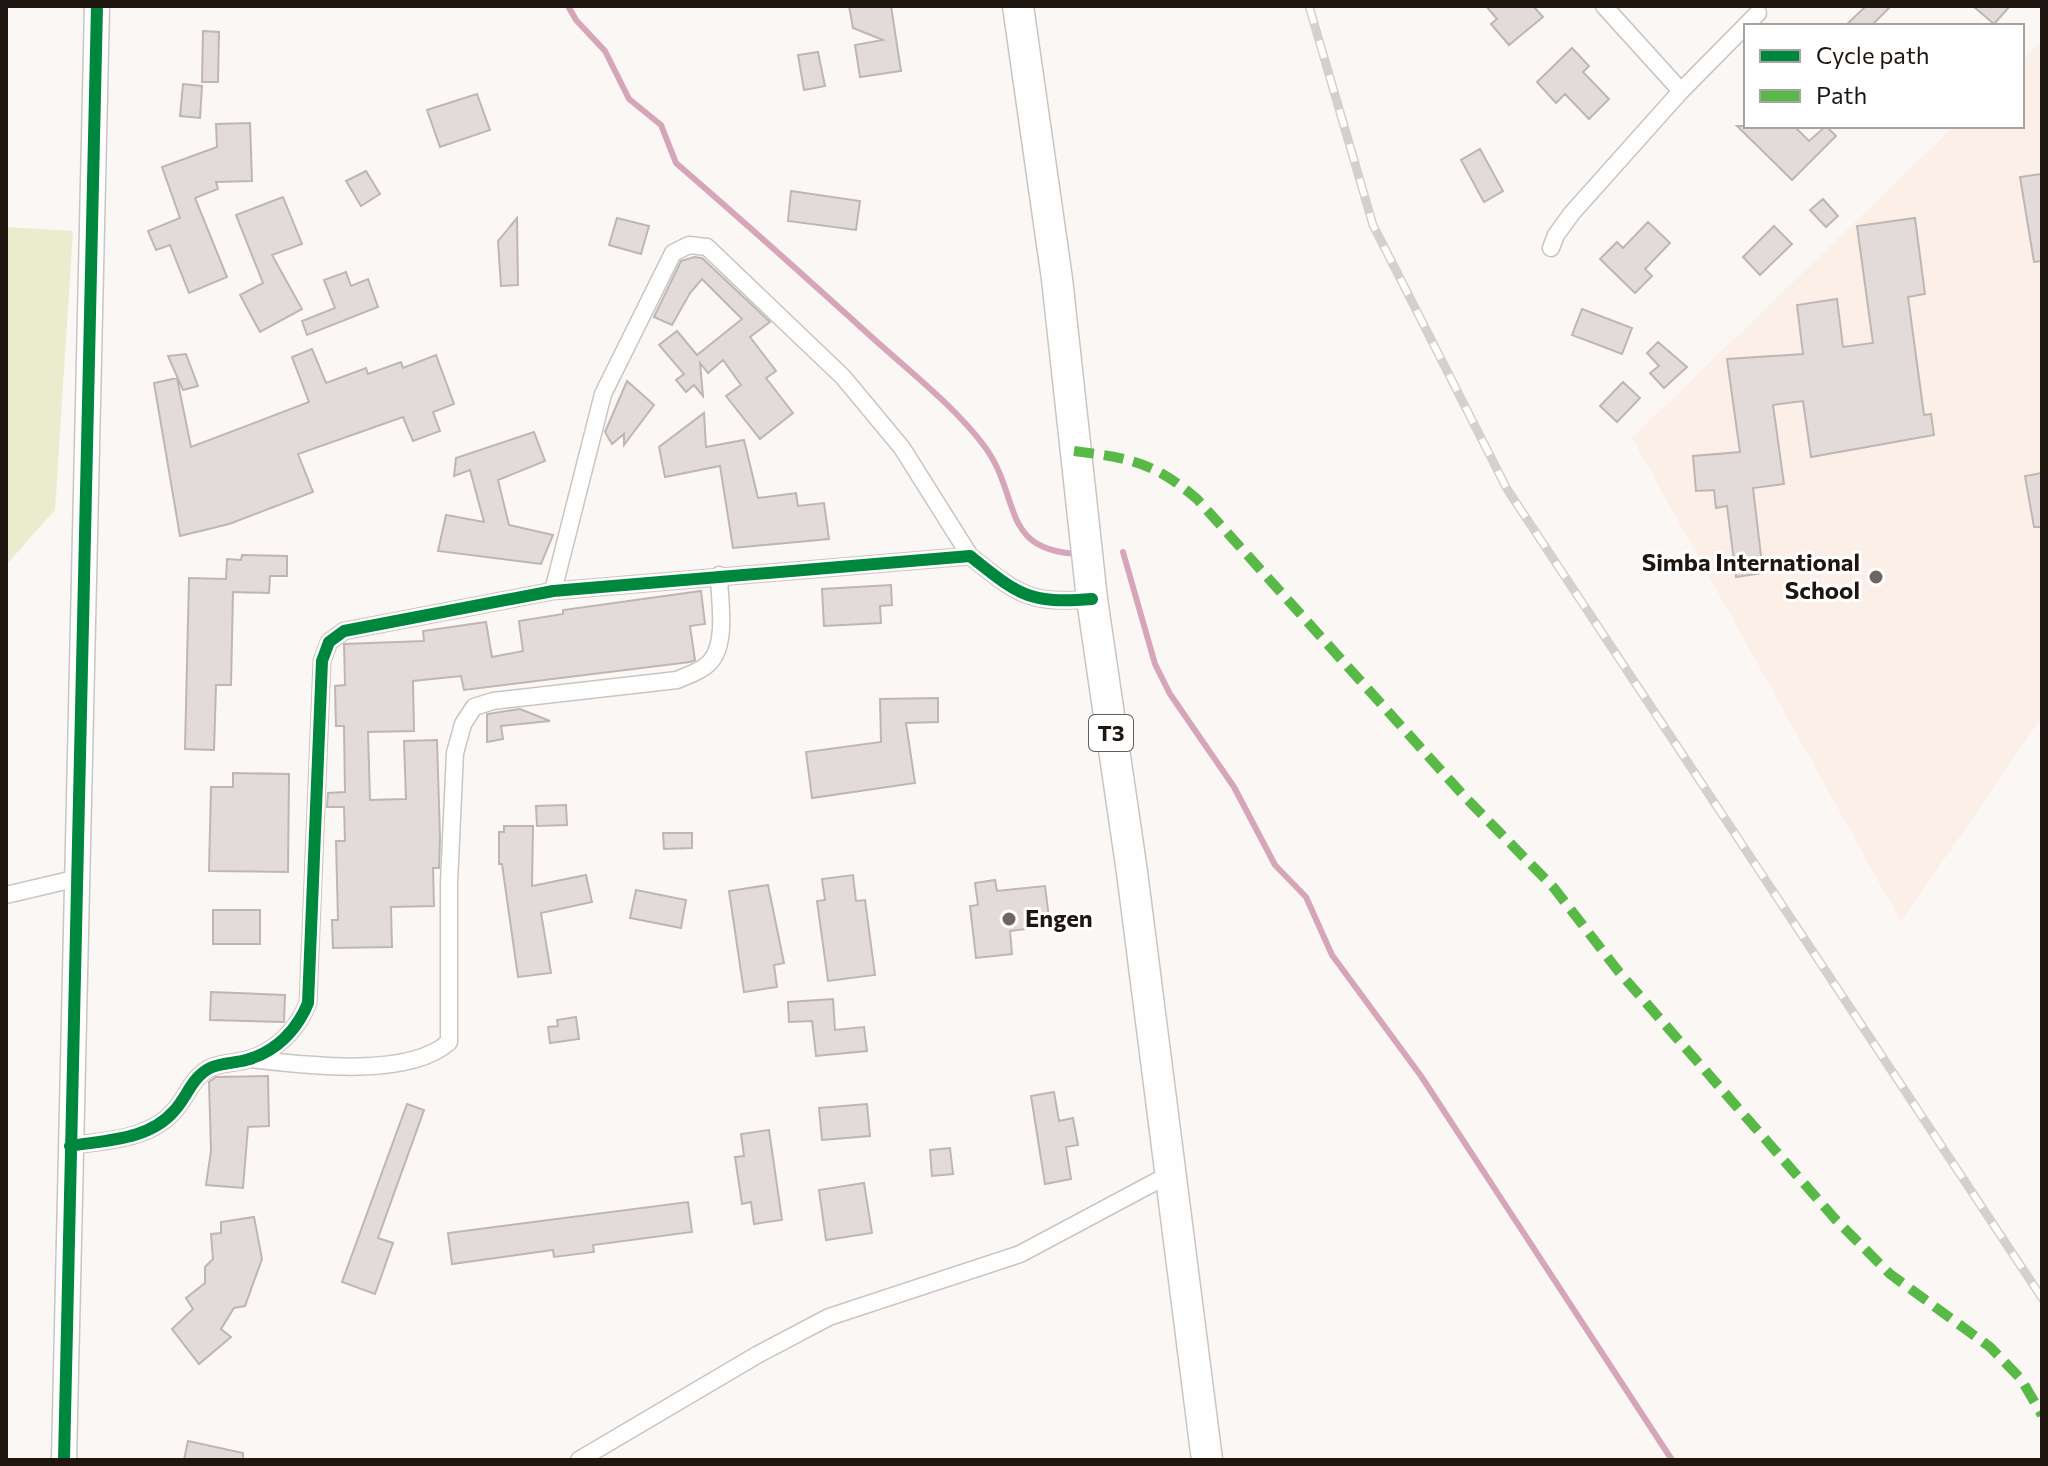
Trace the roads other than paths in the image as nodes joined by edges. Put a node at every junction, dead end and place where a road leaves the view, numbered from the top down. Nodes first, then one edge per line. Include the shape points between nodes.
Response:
1 (97, 6) edge
2 (1018, 6) edge
3 (1604, 6) edge
4 (1758, 13) dead end
5 (1747, 24) edge
6 (1744, 27) edge
7 (1681, 91) junction
8 (1551, 248) dead end
9 (970, 556) junction
10 (719, 575) junction
11 (553, 591) junction
12 (1092, 599) junction
13 (78, 878) junction
14 (6, 895) edge
15 (249, 1059) junction
16 (70, 1146) junction
17 (1170, 1174) junction
18 (64, 1460) edge
19 (579, 1460) edge
20 (1207, 1460) edge

1 - 13 street
2 - 12 highway, T3 via 1057,279
3 - 7 street
4 - 5 street
6 - 7 street
7 - 8 street via 1572,213
9 - 10 street
9 - 11 street via 902,448 843,377 707,247 689,245 673,253 603,394
9 - 12 street via 1029,598
10 - 11 street
10 - 15 street via 719,643 701,670 663,682 493,701 474,707 463,724 455,753 449,883 449,1042 437,1052 363,1066
11 - 15 street via 344,631 329,642 322,661 308,1003 298,1026
12 - 17 highway, T3
13 - 14 street
13 - 16 street
15 - 16 street via 211,1067 154,1128
16 - 18 street
17 - 19 street via 1020,1254 829,1317
17 - 20 highway, T3

